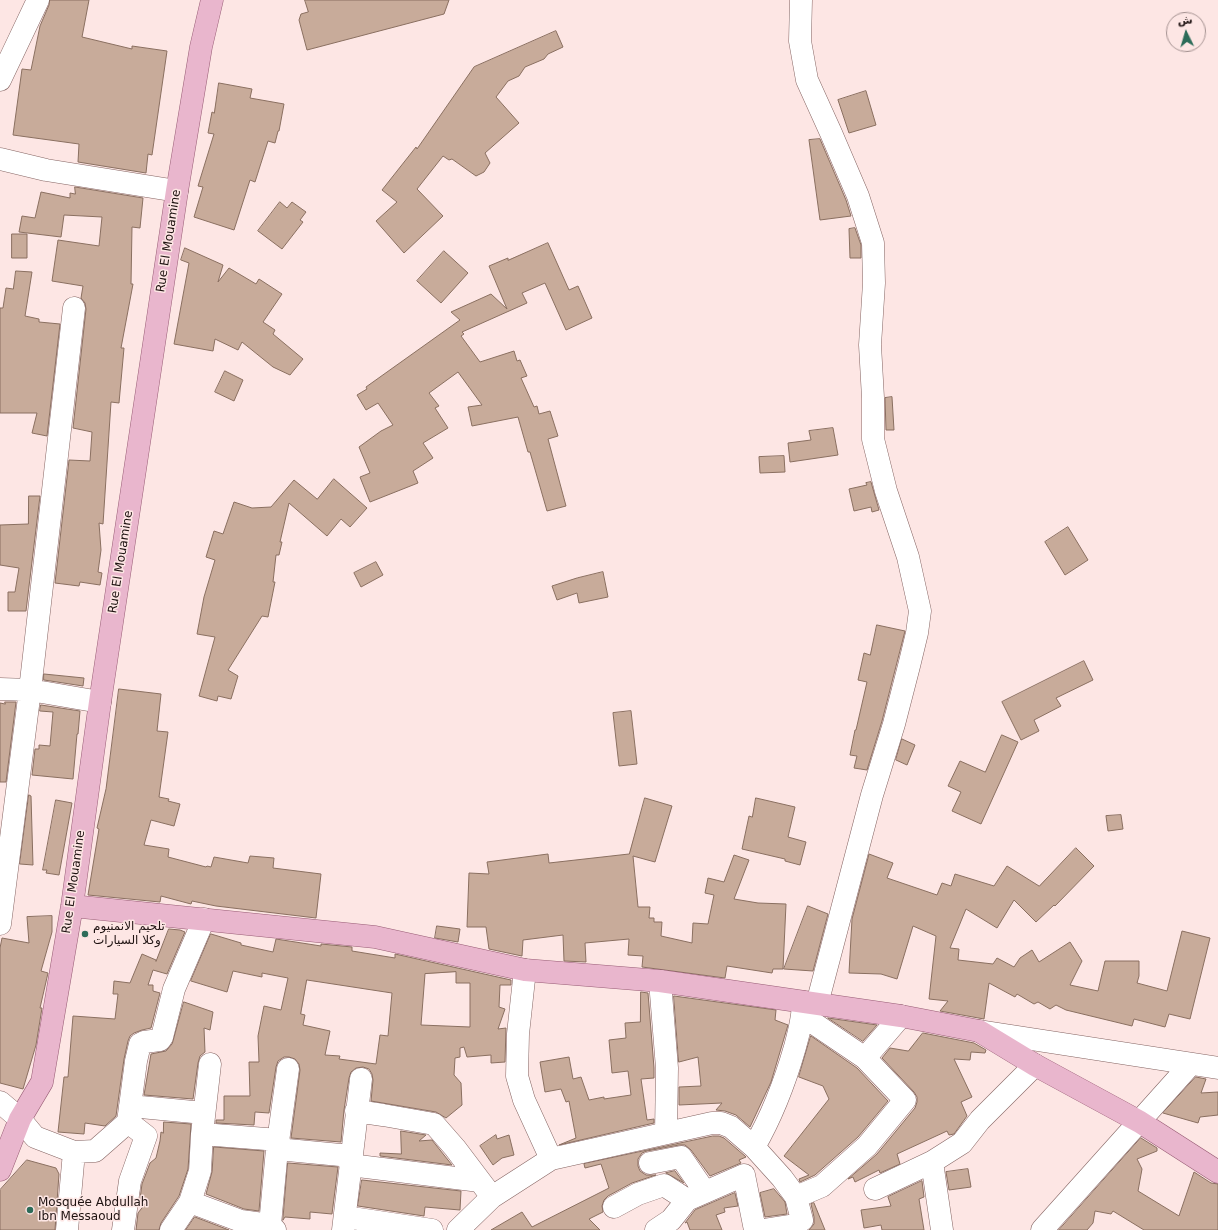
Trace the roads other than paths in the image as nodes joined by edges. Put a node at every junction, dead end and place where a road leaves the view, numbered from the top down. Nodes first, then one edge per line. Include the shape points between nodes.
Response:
1 (212, 0) edge
2 (801, 0) edge
3 (34, 1) edge
4 (0, 80) edge
5 (0, 159) edge
6 (177, 191) junction
7 (74, 308) dead end
8 (0, 689) edge
9 (30, 690) junction
10 (100, 702) junction
11 (72, 906) junction
12 (204, 919) junction
13 (0, 924) edge
14 (524, 970) junction
15 (660, 981) junction
16 (808, 1007) junction
17 (901, 1016) junction
18 (979, 1031) junction
19 (865, 1058) junction
20 (210, 1064) dead end
21 (1034, 1065) junction
22 (1190, 1065) junction
23 (1218, 1068) edge
24 (288, 1069) dead end
25 (361, 1080) dead end
26 (0, 1102) edge
27 (356, 1111) junction
28 (129, 1114) junction
29 (20, 1119) junction
30 (1140, 1122) junction
31 (203, 1123) junction
32 (666, 1133) junction
33 (0, 1142) edge
34 (278, 1145) junction
35 (754, 1147) junction
36 (74, 1152) junction
37 (552, 1159) junction
38 (351, 1161) junction
39 (932, 1162) junction
40 (650, 1163) dead end
41 (0, 1170) edge
42 (1218, 1172) edge
43 (486, 1189) junction
44 (875, 1189) dead end
45 (696, 1196) junction
46 (796, 1197) junction
47 (190, 1202) junction
48 (614, 1207) dead end
49 (344, 1224) edge
50 (238, 1226) edge
51 (272, 1227) edge
52 (67, 1230) edge
53 (123, 1230) edge
54 (172, 1230) edge
55 (432, 1230) edge
56 (458, 1230) edge
57 (656, 1230) edge
58 (755, 1230) edge
59 (763, 1230) edge
60 (942, 1230) edge
61 (1042, 1230) edge

1 - 6 main road, Rue El Mouamine via 201,47
2 - 16 street via 800,41 806,80 832,133 858,196 873,243 874,283 870,345 873,439 886,491 908,557 920,611 918,633 894,724
3 - 4 street
5 - 6 street via 46,170
6 - 10 main road, Rue El Mouamine
7 - 9 street
8 - 9 street
9 - 10 street
9 - 13 street
10 - 11 main road, Rue El Mouamine
11 - 12 main road
11 - 29 main road, Rue El Mouamine via 42,1082
12 - 14 main road via 375,937
12 - 28 street via 174,989 162,1037 160,1040 140,1044
14 - 15 main road
14 - 37 street via 517,1076 524,1100
15 - 16 main road
15 - 32 street via 667,1068
16 - 17 main road
16 - 19 street
16 - 35 street via 769,1122
17 - 18 main road
17 - 19 street
18 - 21 main road
18 - 22 street
19 - 46 street via 905,1100 867,1146 822,1186
20 - 31 street
21 - 30 main road
21 - 39 street via 980,1120 962,1143
22 - 23 street
22 - 30 street
24 - 34 street
25 - 27 street
26 - 29 street
27 - 38 street
27 - 43 street via 434,1124
28 - 31 street
28 - 36 street via 95,1151
28 - 53 street via 146,1136 130,1180
29 - 33 main road
29 - 36 street via 35,1137
29 - 41 main road
30 - 42 main road
30 - 61 street
31 - 34 street
31 - 47 street via 200,1171
32 - 35 street via 721,1123 731,1127
32 - 37 street
34 - 38 street
34 - 51 street
35 - 46 street
36 - 52 street
37 - 43 street
38 - 43 street
38 - 49 street
39 - 44 street
39 - 60 street
40 - 45 street via 681,1157
43 - 56 street
45 - 48 street via 664,1185 638,1194
45 - 57 street via 671,1220
45 - 58 street via 744,1176
46 - 59 street via 802,1220 795,1225
47 - 50 street
47 - 54 street
49 - 55 street
50 - 51 street

